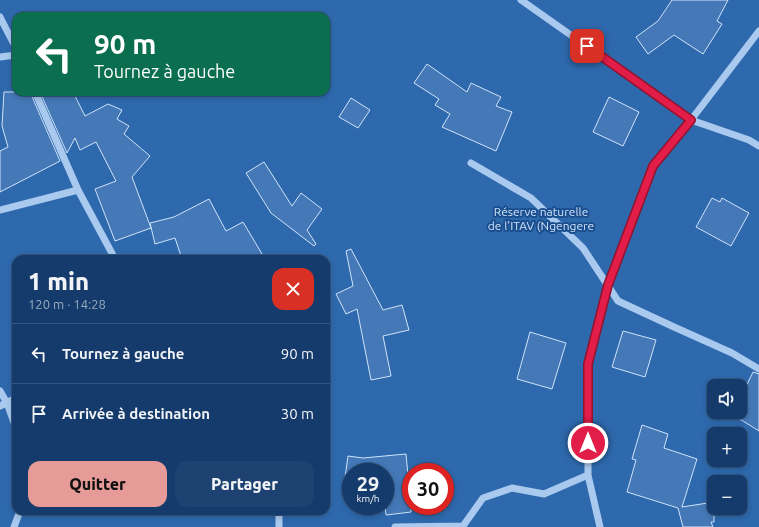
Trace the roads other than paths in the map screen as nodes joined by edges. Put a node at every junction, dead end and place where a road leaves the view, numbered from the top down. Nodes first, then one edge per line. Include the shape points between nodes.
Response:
1 (522, 0) edge
2 (0, 17) edge
3 (759, 31) edge
4 (12, 40) edge
5 (12, 56) edge
6 (0, 57) edge
7 (37, 96) edge
8 (691, 120) junction
9 (759, 146) edge
10 (471, 163) dead end
11 (78, 190) junction
12 (0, 210) edge
13 (113, 255) edge
14 (608, 285) junction
15 (759, 369) edge
16 (0, 391) edge
17 (3, 404) edge
18 (12, 421) edge
19 (588, 475) junction
20 (18, 515) edge
21 (279, 515) edge
22 (463, 526) edge
23 (14, 527) edge
24 (279, 527) edge
25 (395, 527) edge
26 (600, 527) edge

1 - 8 street
2 - 4 street
3 - 8 street
5 - 6 street
7 - 11 street
8 - 9 street via 749,140
8 - 14 street via 653,166
10 - 14 street via 531,198 582,248
11 - 12 street
11 - 13 street
14 - 15 street via 618,301 732,353
14 - 19 street via 588,364
16 - 17 street
17 - 18 street
19 - 22 street via 544,494 512,488 483,498
19 - 26 street
20 - 23 street
21 - 24 street
22 - 25 street

